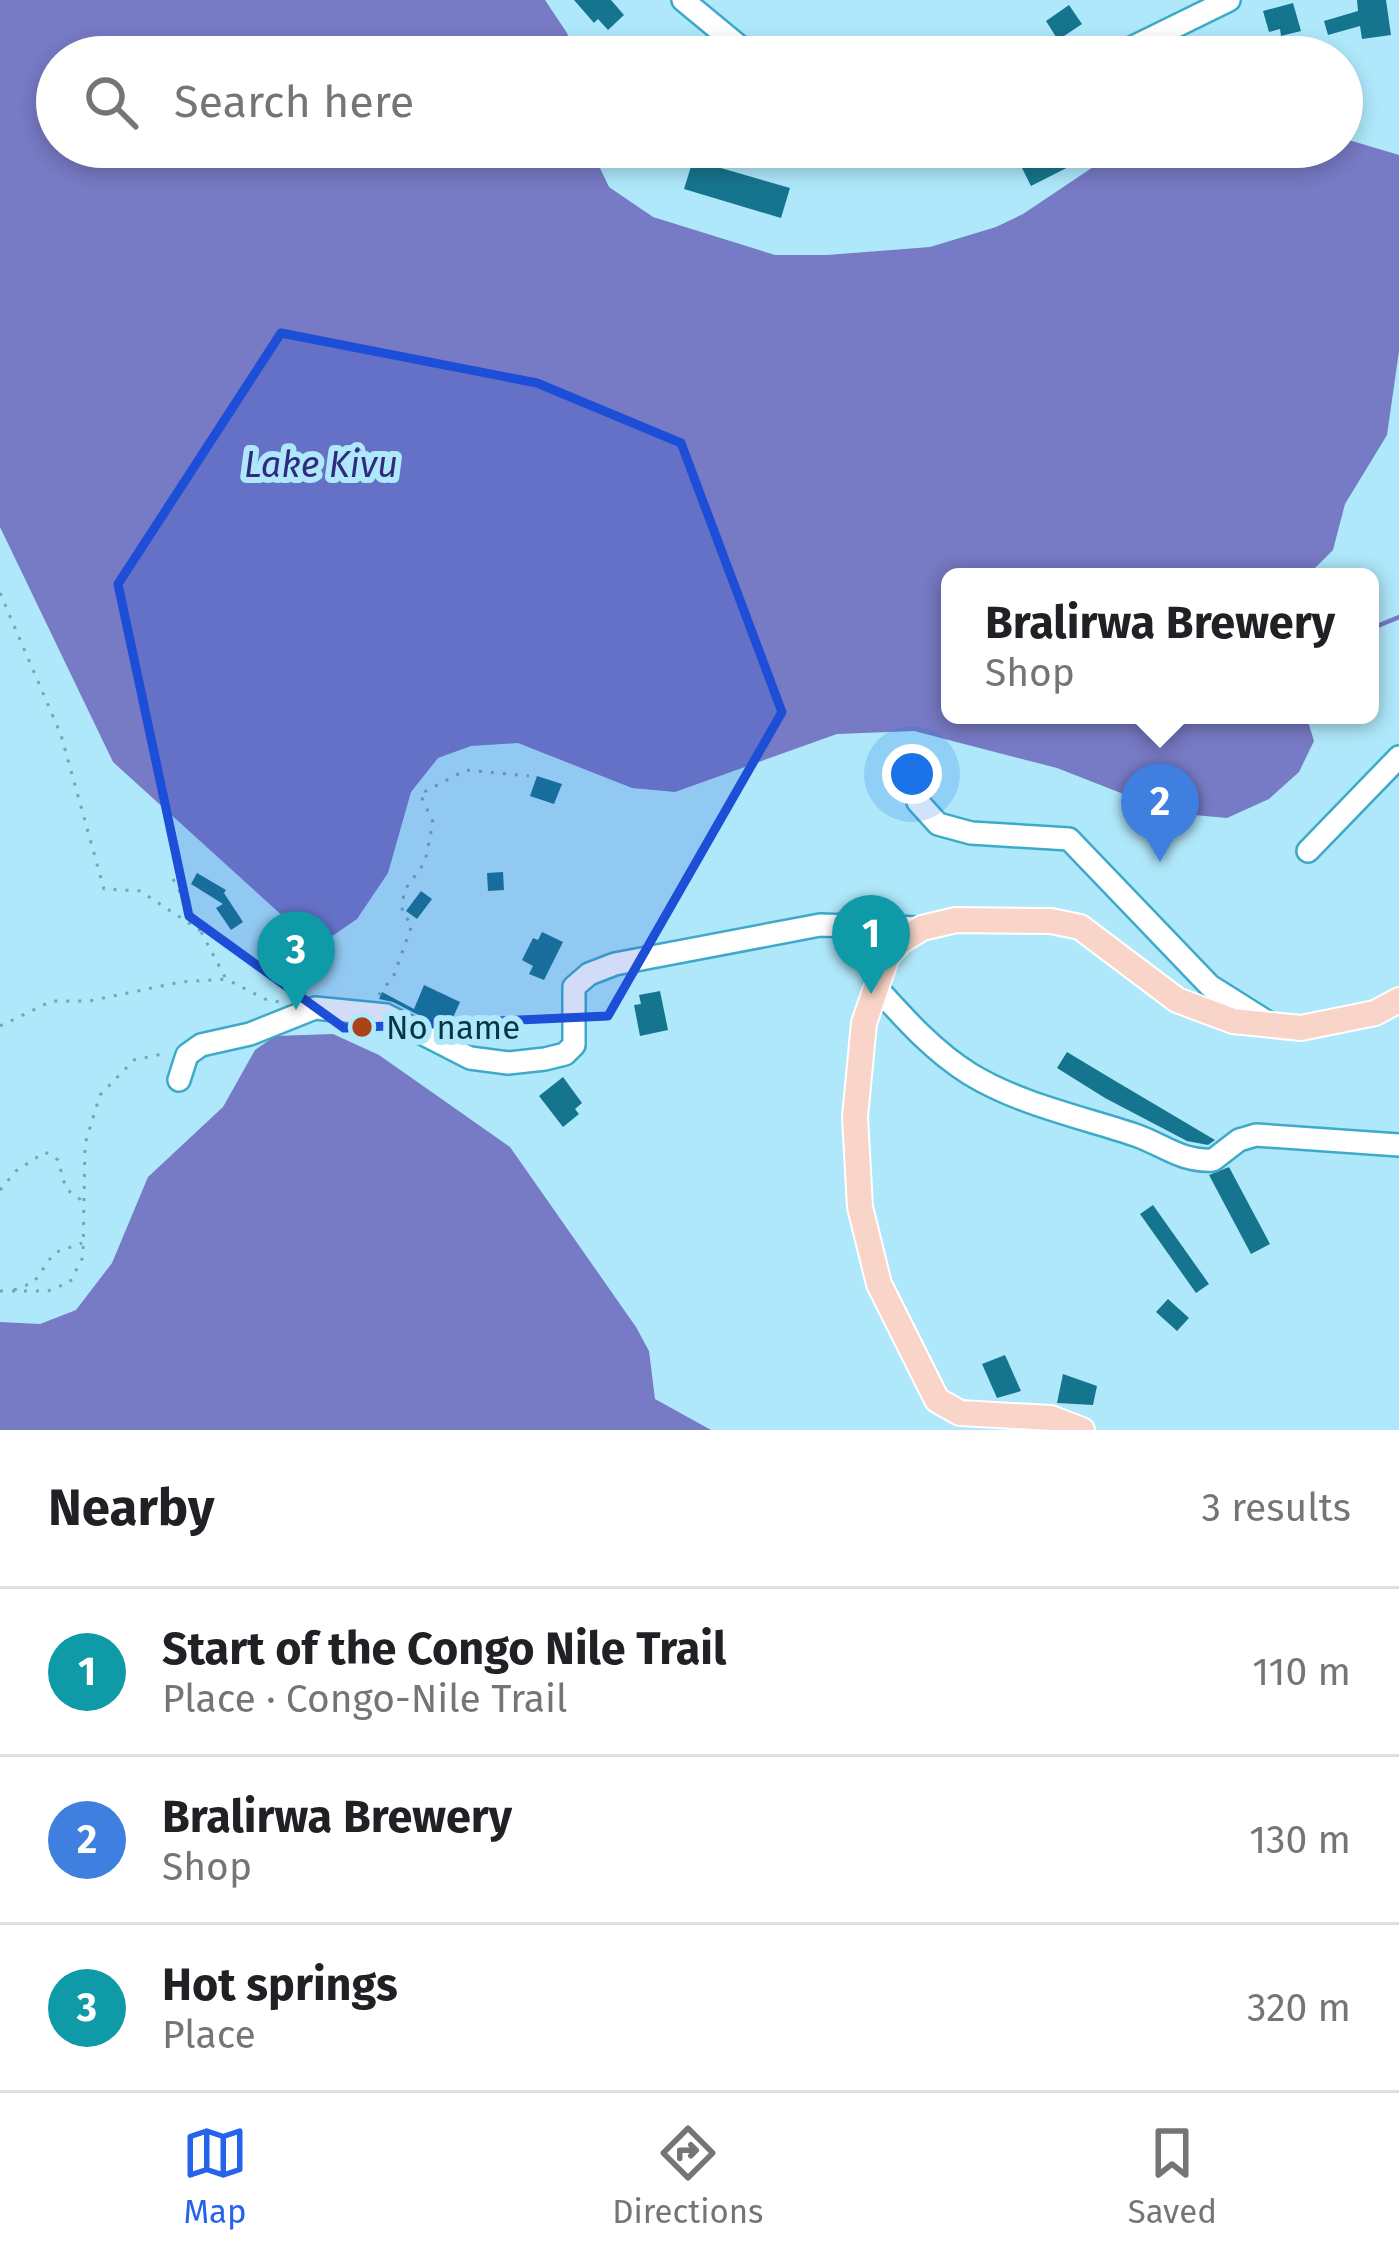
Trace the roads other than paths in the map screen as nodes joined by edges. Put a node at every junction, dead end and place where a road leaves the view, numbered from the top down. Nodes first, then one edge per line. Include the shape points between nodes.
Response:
1 (682, 0) edge
2 (1229, 0) edge
3 (726, 36) edge
4 (1156, 36) edge
5 (1399, 757) edge
6 (918, 802) dead end
7 (1308, 851) dead end
8 (922, 928) junction
9 (875, 986) junction
10 (1399, 1000) edge
11 (1272, 1025) junction
12 (179, 1080) dead end
13 (1399, 1145) edge
14 (1082, 1430) edge

1 - 3 street
2 - 4 street
5 - 7 street
6 - 11 street via 938,824 971,833 1069,839 1210,986
8 - 9 main road via 887,956
8 - 11 main road via 1012,918 1080,927 1177,1000 1233,1021
8 - 12 street via 820,925 615,964 574,987 574,1045 545,1059 470,1058 386,1015 315,1008 201,1045 187,1055
9 - 13 street via 971,1076 1180,1158 1213,1160 1256,1135
9 - 14 main road via 855,1117 860,1208 879,1284 937,1400 960,1413 1051,1418
10 - 11 main road via 1336,1023

